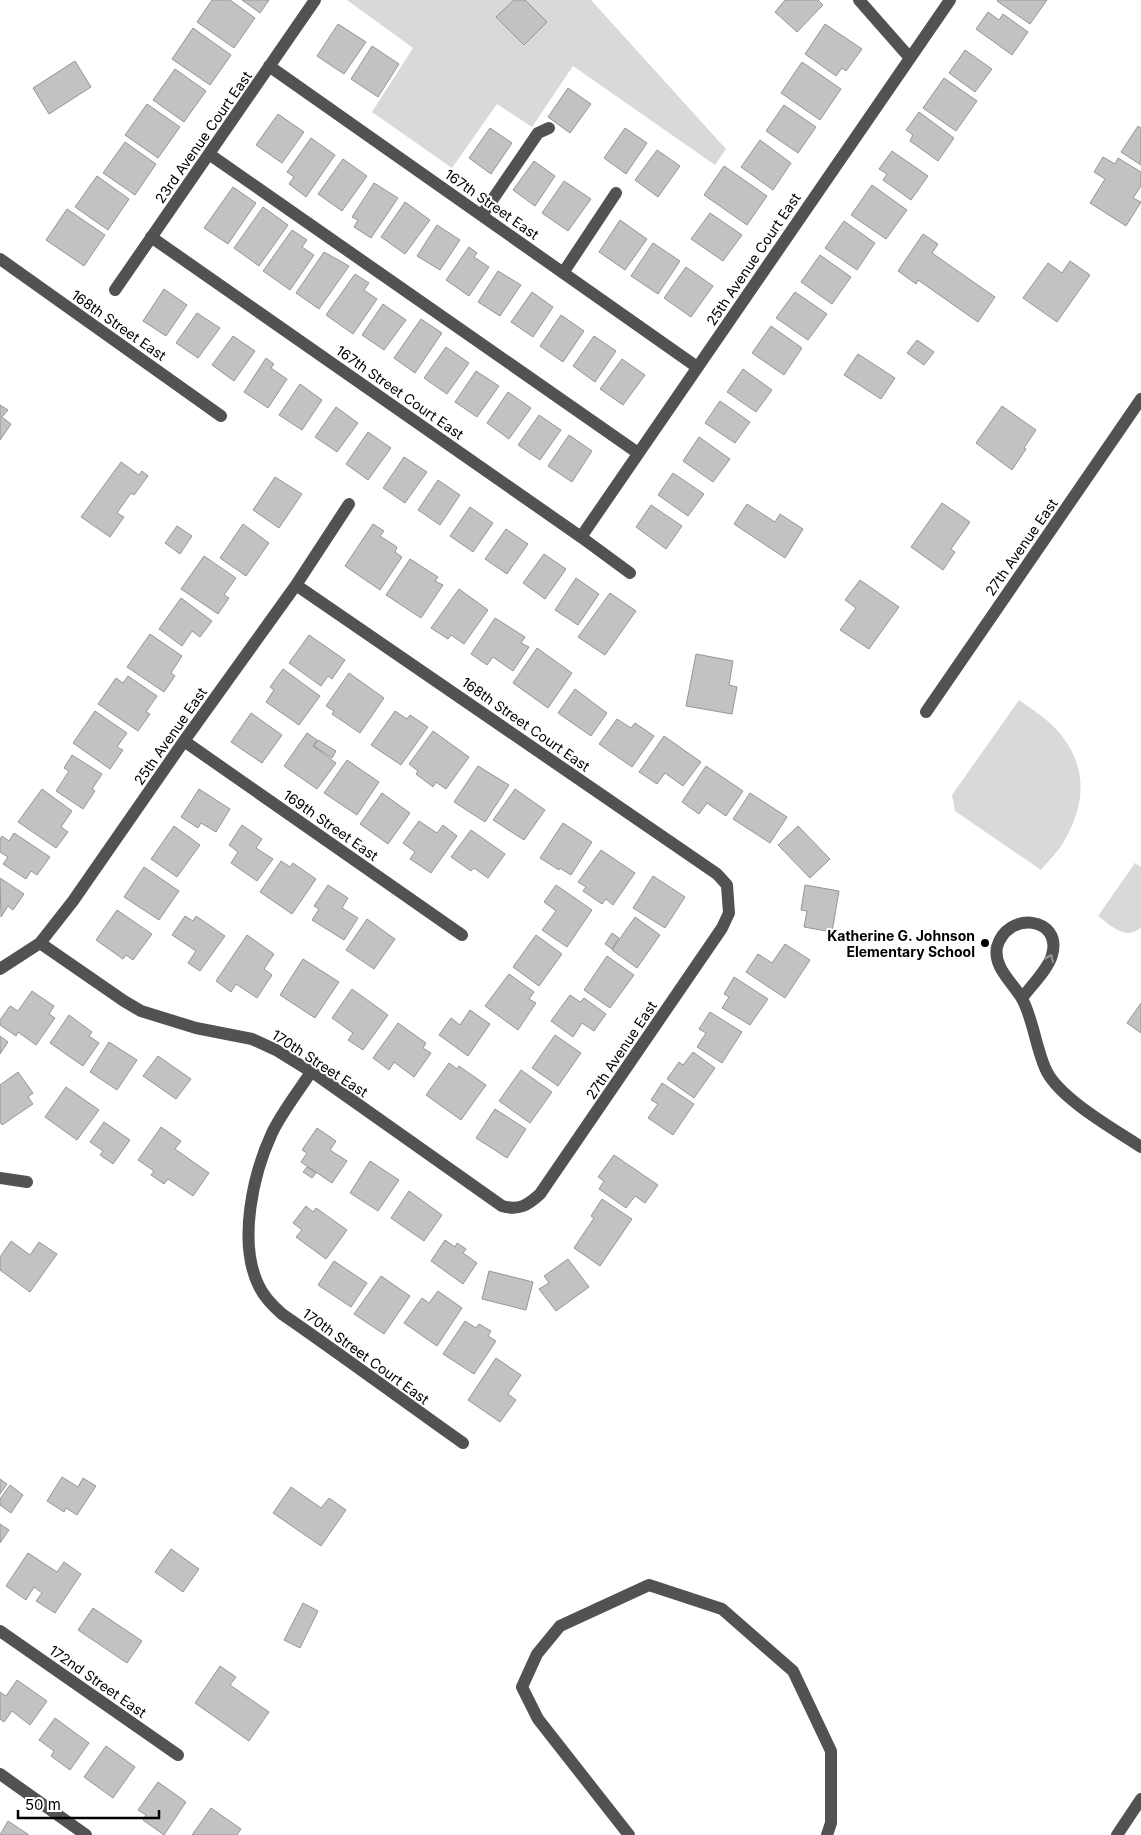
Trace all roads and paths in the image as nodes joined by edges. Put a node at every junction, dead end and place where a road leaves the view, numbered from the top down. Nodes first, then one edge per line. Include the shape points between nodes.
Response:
1 (315, 0) edge
2 (859, 0) edge
3 (950, 0) edge
4 (910, 58) junction
5 (269, 66) junction
6 (549, 128) dead end
7 (209, 154) junction
8 (616, 193) dead end
9 (482, 215) junction
10 (151, 237) junction
11 (0, 259) edge
12 (563, 273) junction
13 (115, 290) dead end
14 (697, 367) junction
15 (1141, 399) edge
16 (221, 416) dead end
17 (638, 453) junction
18 (349, 504) dead end
19 (581, 536) junction
20 (630, 574) dead end
21 (296, 585) junction
22 (926, 712) dead end
23 (184, 741) junction
24 (729, 896) joint
25 (462, 935) dead end
26 (40, 943) junction
27 (0, 969) edge
28 (1022, 998) junction
29 (311, 1072) junction
30 (1141, 1147) edge
31 (0, 1178) edge
32 (27, 1182) dead end
33 (518, 1208) joint
34 (463, 1443) dead end
35 (0, 1631) edge
36 (178, 1755) dead end
37 (0, 1774) edge
38 (1141, 1799) edge
39 (86, 1835) edge
40 (629, 1835) edge
41 (828, 1835) edge
42 (1117, 1835) edge

1 - 5 street, 23rd Avenue Court East
2 - 4 street
3 - 4 street, 25th Avenue Court East
4 - 14 street, 25th Avenue Court East
5 - 7 street, 23rd Avenue Court East
5 - 9 street, 167th Street East
6 - 9 street via 538,133
7 - 10 street, 23rd Avenue Court East
7 - 17 street
8 - 12 street
9 - 12 street, 167th Street East
10 - 13 street, 23rd Avenue Court East
10 - 19 street, 167th Street Court East
11 - 16 street, 168th Street East
12 - 14 street, 167th Street East
14 - 17 street, 25th Avenue Court East
15 - 22 street, 27th Avenue East
17 - 19 street, 25th Avenue Court East
18 - 21 street, 25th Avenue East
19 - 20 street, 167th Street Court East
21 - 23 street, 25th Avenue East
21 - 24 street, 168th Street Court East via 716,874 727,885
23 - 25 street, 169th Street East
23 - 26 street, 25th Avenue East via 74,901
24 - 33 street, 27th Avenue East via 729,913 722,928 540,1194 531,1203
26 - 27 street, 25th Avenue East
26 - 29 street, 170th Street East via 141,1011 196,1028 252,1039
28 -> 28 street via 1049,962 1054,948 1043,926 1029,922 1008,929 996,952 1001,969
28 - 30 street via 1047,1072 1058,1086 1078,1104
29 - 33 street, 170th Street East via 502,1206
29 - 34 street, 170th Street Court East via 273,1131 257,1174 249,1242 258,1285 282,1314
31 - 32 street
35 - 36 street, 172nd Street East
37 - 39 street
38 - 42 street
40 - 41 street via 538,1720 522,1687 537,1654 560,1626 649,1585 722,1608 793,1671 831,1750 831,1823

